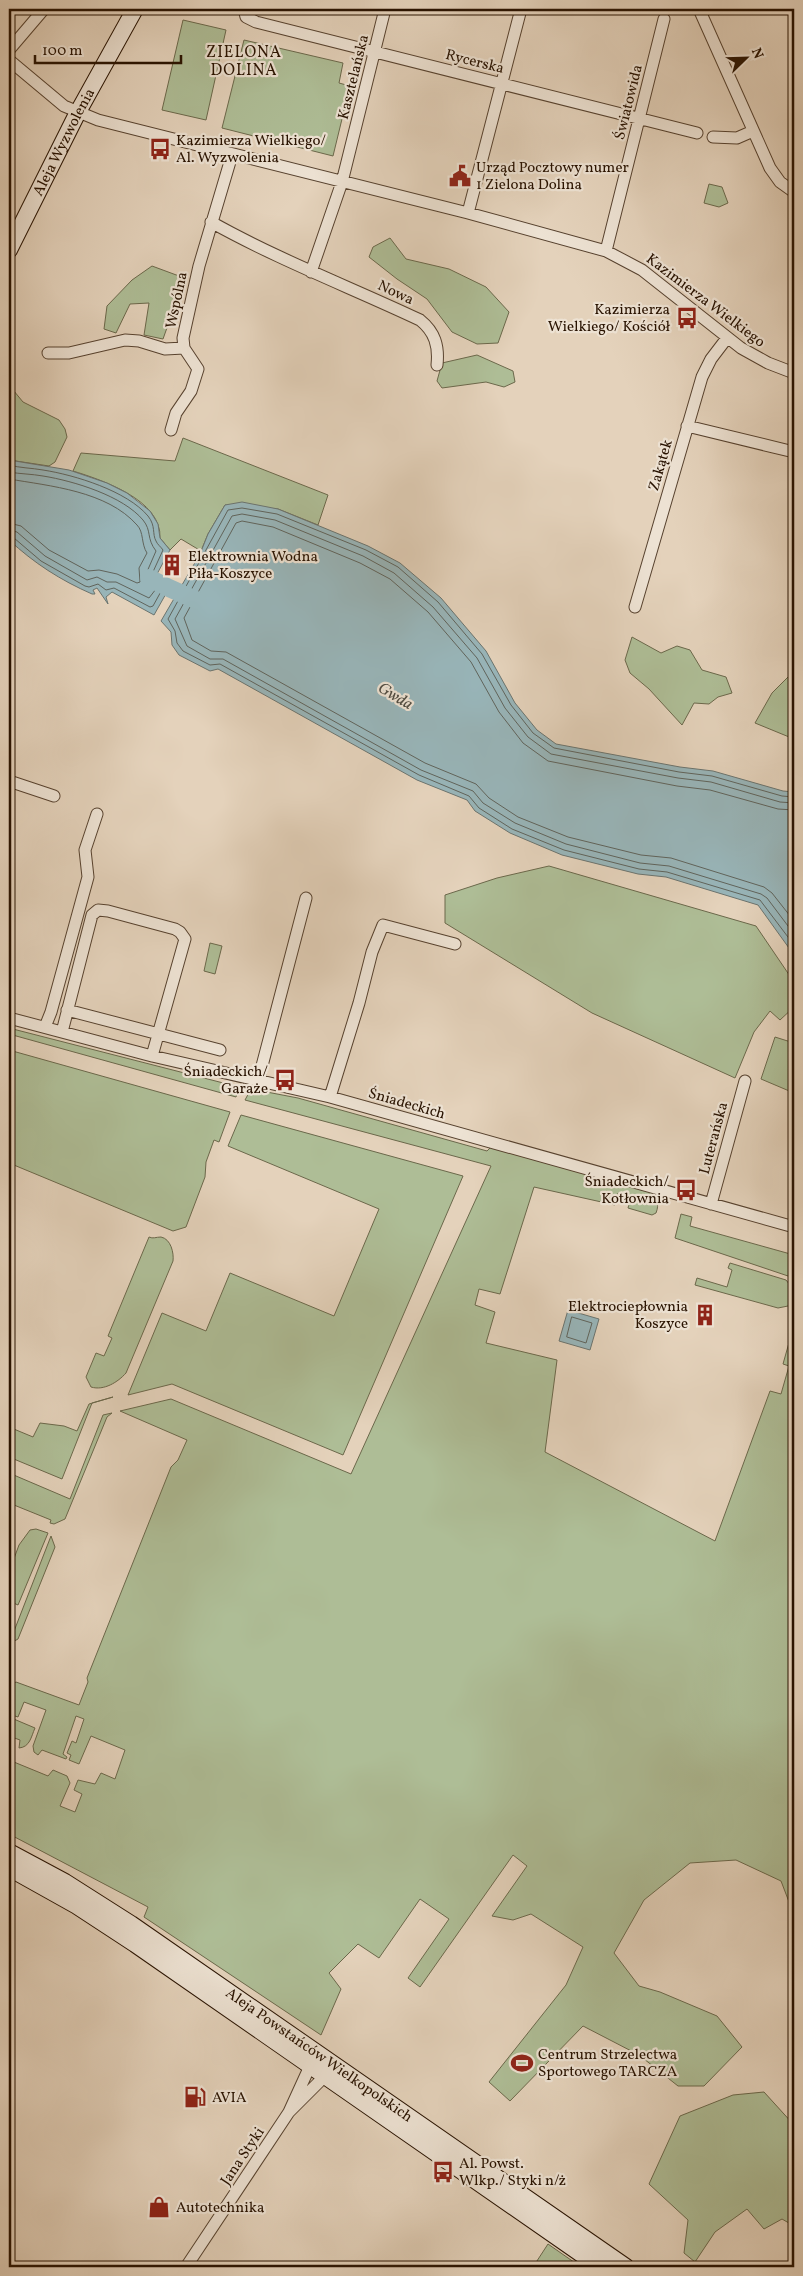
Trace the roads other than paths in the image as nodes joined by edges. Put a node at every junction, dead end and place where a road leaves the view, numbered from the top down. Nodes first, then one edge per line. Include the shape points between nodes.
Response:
1 (44, 9) edge
2 (135, 9) edge
3 (385, 9) edge
4 (521, 9) edge
5 (690, 9) edge
6 (699, 9) edge
7 (245, 13) edge
8 (664, 19) dead end
9 (708, 29) junction
10 (9, 50) edge
11 (375, 52) junction
12 (9, 60) edge
13 (502, 83) junction
14 (78, 112) junction
15 (639, 117) junction
16 (753, 131) junction
17 (697, 133) dead end
18 (713, 137) dead end
19 (232, 154) junction
20 (342, 182) junction
21 (794, 192) edge
22 (468, 213) junction
23 (211, 222) junction
24 (9, 250) edge
25 (606, 251) junction
26 (311, 272) junction
27 (727, 338) junction
28 (184, 348) junction
29 (48, 353) dead end
30 (437, 365) dead end
31 (794, 373) edge
32 (688, 426) junction
33 (171, 430) dead end
34 (794, 452) edge
35 (635, 607) dead end
36 (9, 781) edge
37 (54, 796) dead end
38 (97, 814) dead end
39 (306, 898) dead end
40 (455, 944) dead end
41 (68, 1010) junction
42 (9, 1018) edge
43 (45, 1027) junction
44 (62, 1032) junction
45 (157, 1034) junction
46 (220, 1050) dead end
47 (152, 1056) junction
48 (258, 1081) junction
49 (745, 1081) dead end
50 (330, 1097) junction
51 (711, 1204) junction
52 (794, 1228) edge
53 (9, 1852) edge
54 (9, 1868) edge
55 (326, 2060) junction
56 (310, 2066) junction
57 (325, 2076) junction
58 (290, 2112) junction
59 (186, 2267) edge
60 (600, 2267) edge
61 (626, 2267) edge

1 - 10 street
2 - 14 main road, Aleja Wyzwolenia
3 - 11 street, Kasztelańska
4 - 13 street
5 - 9 street
6 - 9 street
7 - 11 street, Rycerska via 256,22
8 - 15 street, Światowida
9 - 16 street
11 - 13 street, Rycerska
11 - 20 street, Kasztelańska
12 - 14 street, Kazimierza Wielkiego via 64,106
13 - 15 street, Rycerska
13 - 22 street
14 - 19 street, Kazimierza Wielkiego via 112,124
14 - 24 main road, Aleja Wyzwolenia
15 - 17 street, Rycerska
15 - 25 street, Światowida
16 - 18 street via 737,138
16 - 21 street via 773,173
19 - 20 street, Kazimierza Wielkiego
19 - 23 street, Wspólna
20 - 22 street, Kazimierza Wielkiego
20 - 26 street
22 - 25 street, Kazimierza Wielkiego
23 - 26 street, Nowa
23 - 28 street, Wspólna via 183,338
25 - 27 street, Kazimierza Wielkiego via 642,270
26 - 30 street, Nowa via 335,280 427,325 436,338
27 - 31 street, Kazimierza Wielkiego via 758,358
27 - 32 street, Zakątek via 706,366
28 - 29 street, Wspólna via 165,349 139,340 125,340 69,353
28 - 33 street via 198,369 191,391 176,413
32 - 34 street
32 - 35 street, Zakątek
36 - 37 street
38 - 43 street via 85,850 88,877
39 - 48 street
40 - 50 street via 383,925 372,952
41 - 44 street
41 - 45 street
41 - 45 street via 92,915 101,910 174,929 185,939
42 - 43 street, Śniadeckich
43 - 44 street, Śniadeckich
44 - 47 street, Śniadeckich
45 - 46 street
45 - 47 street
47 - 48 street, Śniadeckich
48 - 50 street, Śniadeckich
49 - 51 street, Luterańska
50 - 51 street, Śniadeckich
51 - 52 street, Śniadeckich
53 - 55 main road, Aleja Powstańców Wielkopolskich via 125,1920
54 - 56 main road, Aleja Powstańców Wielkopolskich via 104,1923
55 - 56 street
55 - 57 street
55 - 61 main road, Aleja Powstańców Wielkopolskich
56 - 57 main road, Aleja Powstańców Wielkopolskich
56 - 58 street, Jana Styki
57 - 58 street, Jana Styki
57 - 60 main road, Aleja Powstańców Wielkopolskich
58 - 59 street, Jana Styki

